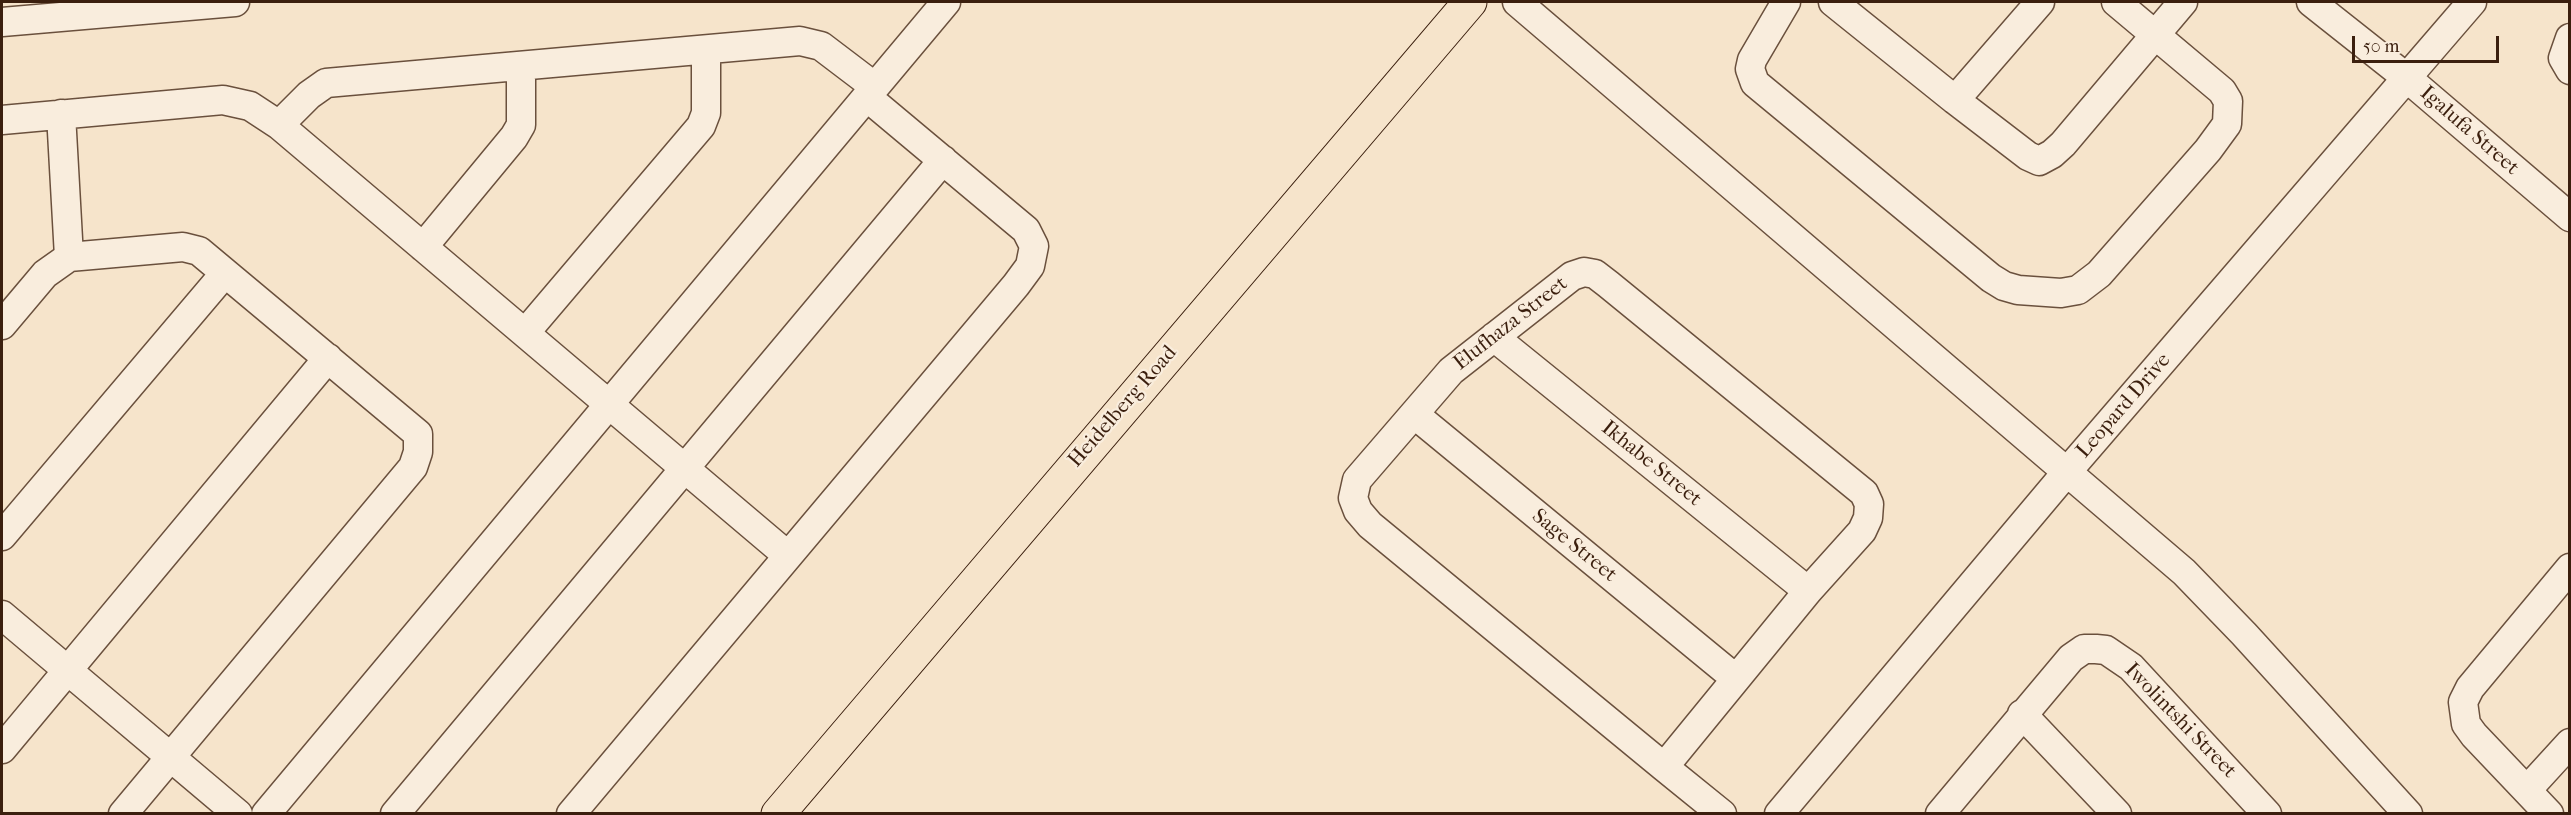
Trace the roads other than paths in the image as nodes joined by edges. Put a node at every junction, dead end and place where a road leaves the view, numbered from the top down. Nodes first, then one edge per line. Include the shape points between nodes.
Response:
1 (235, 2) edge
2 (946, 2) edge
3 (1470, 2) edge
4 (1517, 2) edge
5 (1786, 2) edge
6 (1833, 2) edge
7 (2040, 2) edge
8 (2116, 2) edge
9 (2183, 2) edge
10 (2311, 2) edge
11 (2472, 2) edge
12 (2, 22) edge
13 (2156, 34) junction
14 (2570, 38) edge
15 (706, 50) junction
16 (521, 66) junction
17 (2570, 70) edge
18 (2407, 78) junction
19 (871, 92) junction
20 (1955, 100) junction
21 (61, 114) junction
22 (2, 120) edge
23 (279, 126) junction
24 (943, 160) junction
25 (2570, 217) edge
26 (423, 247) junction
27 (69, 257) junction
28 (225, 273) junction
29 (2, 326) edge
30 (525, 333) junction
31 (1494, 337) junction
32 (328, 358) junction
33 (610, 404) junction
34 (1414, 414) junction
35 (685, 468) junction
36 (2066, 473) junction
37 (2, 536) edge
38 (787, 555) junction
39 (2570, 568) edge
40 (1808, 591) junction
41 (2, 615) edge
42 (68, 670) junction
43 (1735, 678) junction
44 (2022, 714) junction
45 (2570, 742) edge
46 (2, 749) edge
47 (171, 757) junction
48 (1664, 766) junction
49 (2527, 790) junction
50 (1948, 810) edge
51 (123, 813) edge
52 (238, 813) edge
53 (266, 813) edge
54 (395, 813) edge
55 (571, 813) edge
56 (778, 813) edge
57 (1722, 813) edge
58 (1779, 813) edge
59 (2117, 813) edge
60 (2267, 813) edge
61 (2408, 813) edge
62 (2550, 813) edge

1 - 12 street
2 - 19 street
3 - 56 main road, Heidelberg Road
4 - 36 street
5 - 13 street via 1752,60 1750,69 1755,83 1982,272 2004,286 2033,292 2061,293 2078,290 2090,282 2227,124 2228,101 2222,91
6 - 20 street
7 - 20 street
8 - 13 street
9 - 13 street
10 - 18 street, Igalufa Street
11 - 18 street, Leopard Drive
13 - 20 street via 2063,144 2039,161
14 - 17 street via 2564,58
15 - 16 street
15 - 19 street via 800,41 821,46
15 - 30 street via 706,113 701,126
16 - 23 street via 326,83
16 - 26 street via 521,125
18 - 25 street, Igalufa Street
18 - 36 street, Leopard Drive
19 - 24 street
19 - 33 street
21 - 22 street
21 - 23 street via 223,100 250,106
21 - 27 street
23 - 26 street
24 - 35 street
24 - 38 street via 1026,230 1034,246 1030,266
26 - 30 street
27 - 28 street via 183,247 199,251
27 - 29 street via 45,274
28 - 32 street
28 - 37 street
30 - 33 street
31 - 34 street, Elufhaza Street via 1451,370
31 - 40 street, Ikhabe Street
31 - 40 street, Elufhaza Street via 1572,276 1595,274 1608,284 1864,493 1869,504 1866,523
32 - 42 street
32 - 47 street via 418,434 413,467
33 - 35 street
33 - 53 street
34 - 43 street, Sage Street
34 - 48 street, Elufhaza Street via 1357,480 1353,498 1358,511 1370,525
35 - 38 street
35 - 54 street
36 - 58 street, Leopard Drive
36 - 61 street via 2211,598
38 - 55 street
39 - 49 street via 2470,688 2463,702 2466,724
40 - 43 street, Elufhaza Street
41 - 42 street
42 - 46 street
42 - 47 street
43 - 48 street, Elufhaza Street
44 - 50 street, Iwolintshi Street
44 - 59 street
44 - 60 street, Iwolintshi Street via 2070,658 2084,650 2106,650 2131,667
45 - 49 street
47 - 51 street
47 - 52 street
48 - 57 street, Elufhaza Street
49 - 62 street

